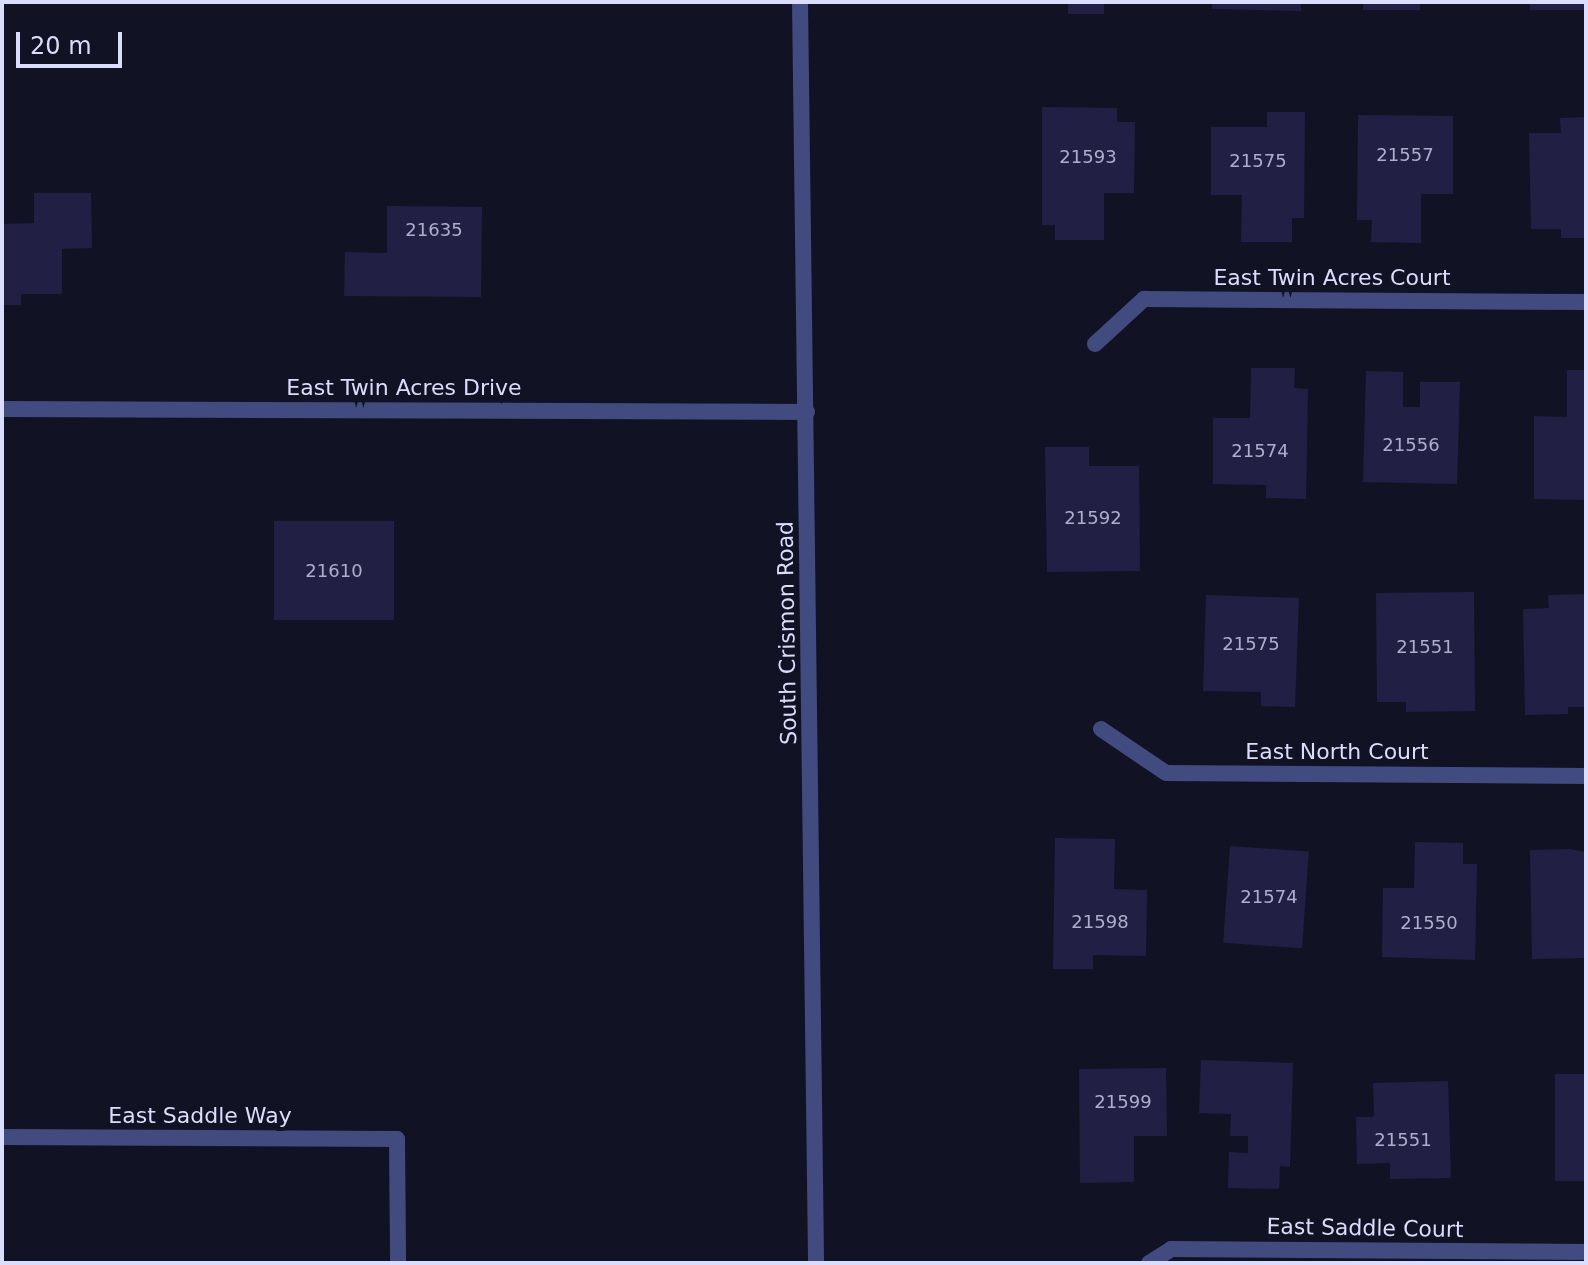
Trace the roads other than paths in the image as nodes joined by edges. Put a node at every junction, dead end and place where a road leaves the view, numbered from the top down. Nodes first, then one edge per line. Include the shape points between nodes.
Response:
1 (800, 2) edge
2 (1586, 302) edge
3 (1095, 344) dead end
4 (2, 409) edge
5 (807, 412) junction
6 (1101, 729) dead end
7 (1586, 776) edge
8 (2, 1137) edge
9 (1586, 1252) edge
10 (398, 1263) edge
11 (816, 1263) edge
12 (1149, 1263) edge

1 - 5 street, South Crismon Road
2 - 3 street, East Twin Acres Court via 1144,299
4 - 5 street, East Twin Acres Drive
5 - 11 street, South Crismon Road
6 - 7 street, East North Court via 1166,773
8 - 10 street, East Saddle Way via 397,1139
9 - 12 street, East Saddle Court via 1171,1249

